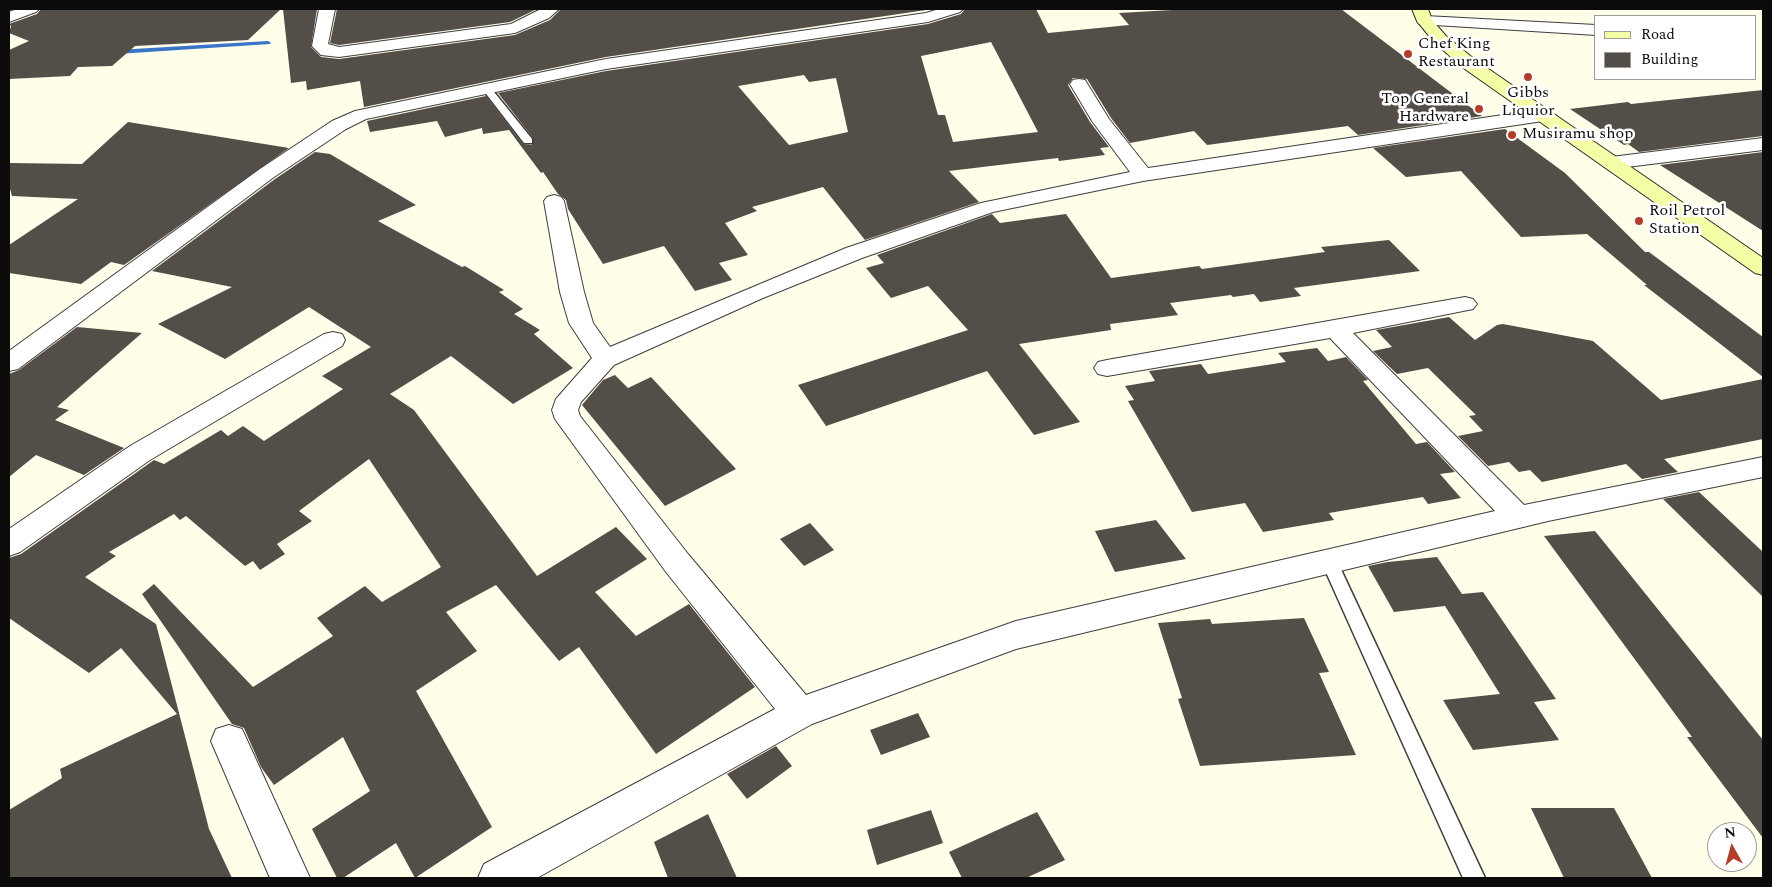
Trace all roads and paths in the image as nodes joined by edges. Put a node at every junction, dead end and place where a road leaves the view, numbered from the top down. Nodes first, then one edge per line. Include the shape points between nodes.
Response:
1 (31, 9) edge
2 (327, 9) edge
3 (551, 9) edge
4 (953, 15) edge
5 (1422, 15) edge
6 (9, 17) edge
7 (1594, 30) edge
8 (1079, 84) dead end
9 (487, 89) junction
10 (1543, 115) junction
11 (528, 141) dead end
12 (1763, 144) edge
13 (1611, 163) junction
14 (1143, 175) junction
15 (554, 201) dead end
16 (1763, 268) edge
17 (1465, 304) dead end
18 (1335, 329) junction
19 (333, 340) dead end
20 (605, 359) junction
21 (9, 363) edge
22 (1107, 368) dead end
23 (1763, 467) edge
24 (1518, 517) junction
25 (9, 544) edge
26 (1329, 561) junction
27 (800, 714) junction
28 (228, 741) dead end
29 (290, 878) edge
30 (498, 878) edge
31 (1474, 878) edge

1 - 6 street
2 - 3 street via 320,46 327,51 339,52 515,28
4 - 9 street via 856,20 606,64
5 - 7 street
5 - 10 main road via 1440,40
8 - 14 street via 1101,121
9 - 11 lane
9 - 21 street via 380,110 339,125 267,173
10 - 13 main road
10 - 14 street
12 - 13 street
13 - 16 main road
14 - 20 street via 988,207 854,253
15 - 20 street via 574,300 582,323
17 - 18 street
18 - 22 street
18 - 24 street
19 - 25 street via 140,453
20 - 27 street via 569,399 565,410 568,419 676,563
23 - 24 street
24 - 26 street
26 - 27 street via 1016,636 956,655
26 - 31 lane
27 - 30 street
28 - 29 street

